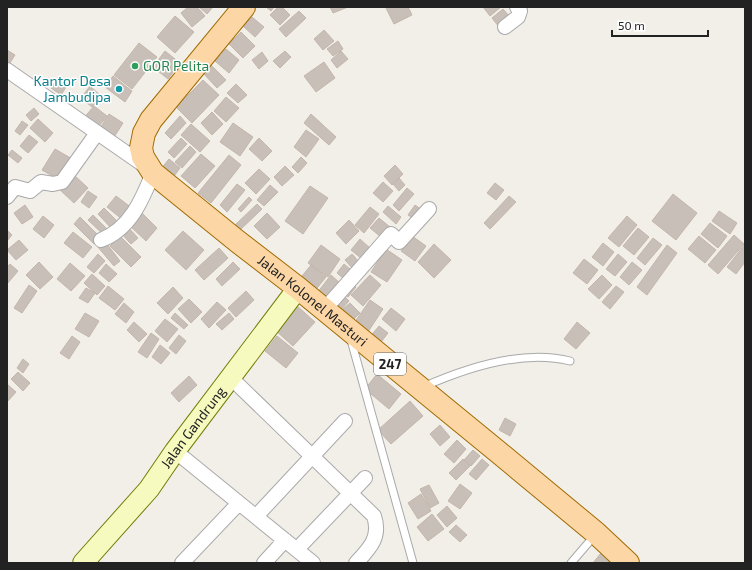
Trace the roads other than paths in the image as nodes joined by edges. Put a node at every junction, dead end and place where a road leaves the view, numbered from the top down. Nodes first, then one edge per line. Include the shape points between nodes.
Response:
1 (244, 7) edge
2 (517, 7) edge
3 (504, 28) dead end
4 (7, 70) edge
5 (97, 133) junction
6 (151, 171) junction
7 (7, 197) edge
8 (429, 209) dead end
9 (102, 240) dead end
10 (298, 288) junction
11 (324, 310) junction
12 (347, 330) junction
13 (570, 361) dead end
14 (230, 377) junction
15 (420, 388) junction
16 (345, 421) dead end
17 (175, 451) junction
18 (312, 457) junction
19 (365, 478) dead end
20 (351, 494) junction
21 (239, 503) junction
22 (261, 511) dead end
23 (596, 533) junction
24 (285, 540) junction
25 (302, 544) dead end
26 (83, 563) edge
27 (182, 563) edge
28 (264, 563) edge
29 (313, 563) edge
30 (356, 563) edge
31 (413, 563) edge
32 (571, 563) edge
33 (628, 563) edge

1 - 6 main road, Jalan Kolonel Masturi / 247 via 151,120 144,133 141,148
2 - 3 street via 520,11 518,16
4 - 5 street
5 - 6 street
5 - 7 street via 62,182 41,182 30,191 15,187
6 - 9 street via 140,204 118,230
6 - 10 main road, Jalan Kolonel Masturi / 247
8 - 11 street via 399,242 391,234
10 - 11 main road, Jalan Kolonel Masturi / 247
10 - 14 street, Jalan Gandrung
11 - 12 main road, Jalan Kolonel Masturi / 247
12 - 15 main road, Jalan Kolonel Masturi / 247
12 - 31 lane
13 - 15 lane via 554,357 522,358 467,369
14 - 17 street, Jalan Gandrung
14 - 18 street
15 - 23 main road, Jalan Kolonel Masturi / 247
16 - 18 street
17 - 21 street
17 - 26 street, Jalan Gandrung via 149,489
18 - 20 street
18 - 22 street
19 - 20 street
20 - 25 street
20 - 30 street via 374,516 378,526 368,550
21 - 24 street
21 - 27 street
23 - 32 lane
23 - 33 main road, Jalan Kolonel Masturi / 247
24 - 28 street
24 - 29 street

